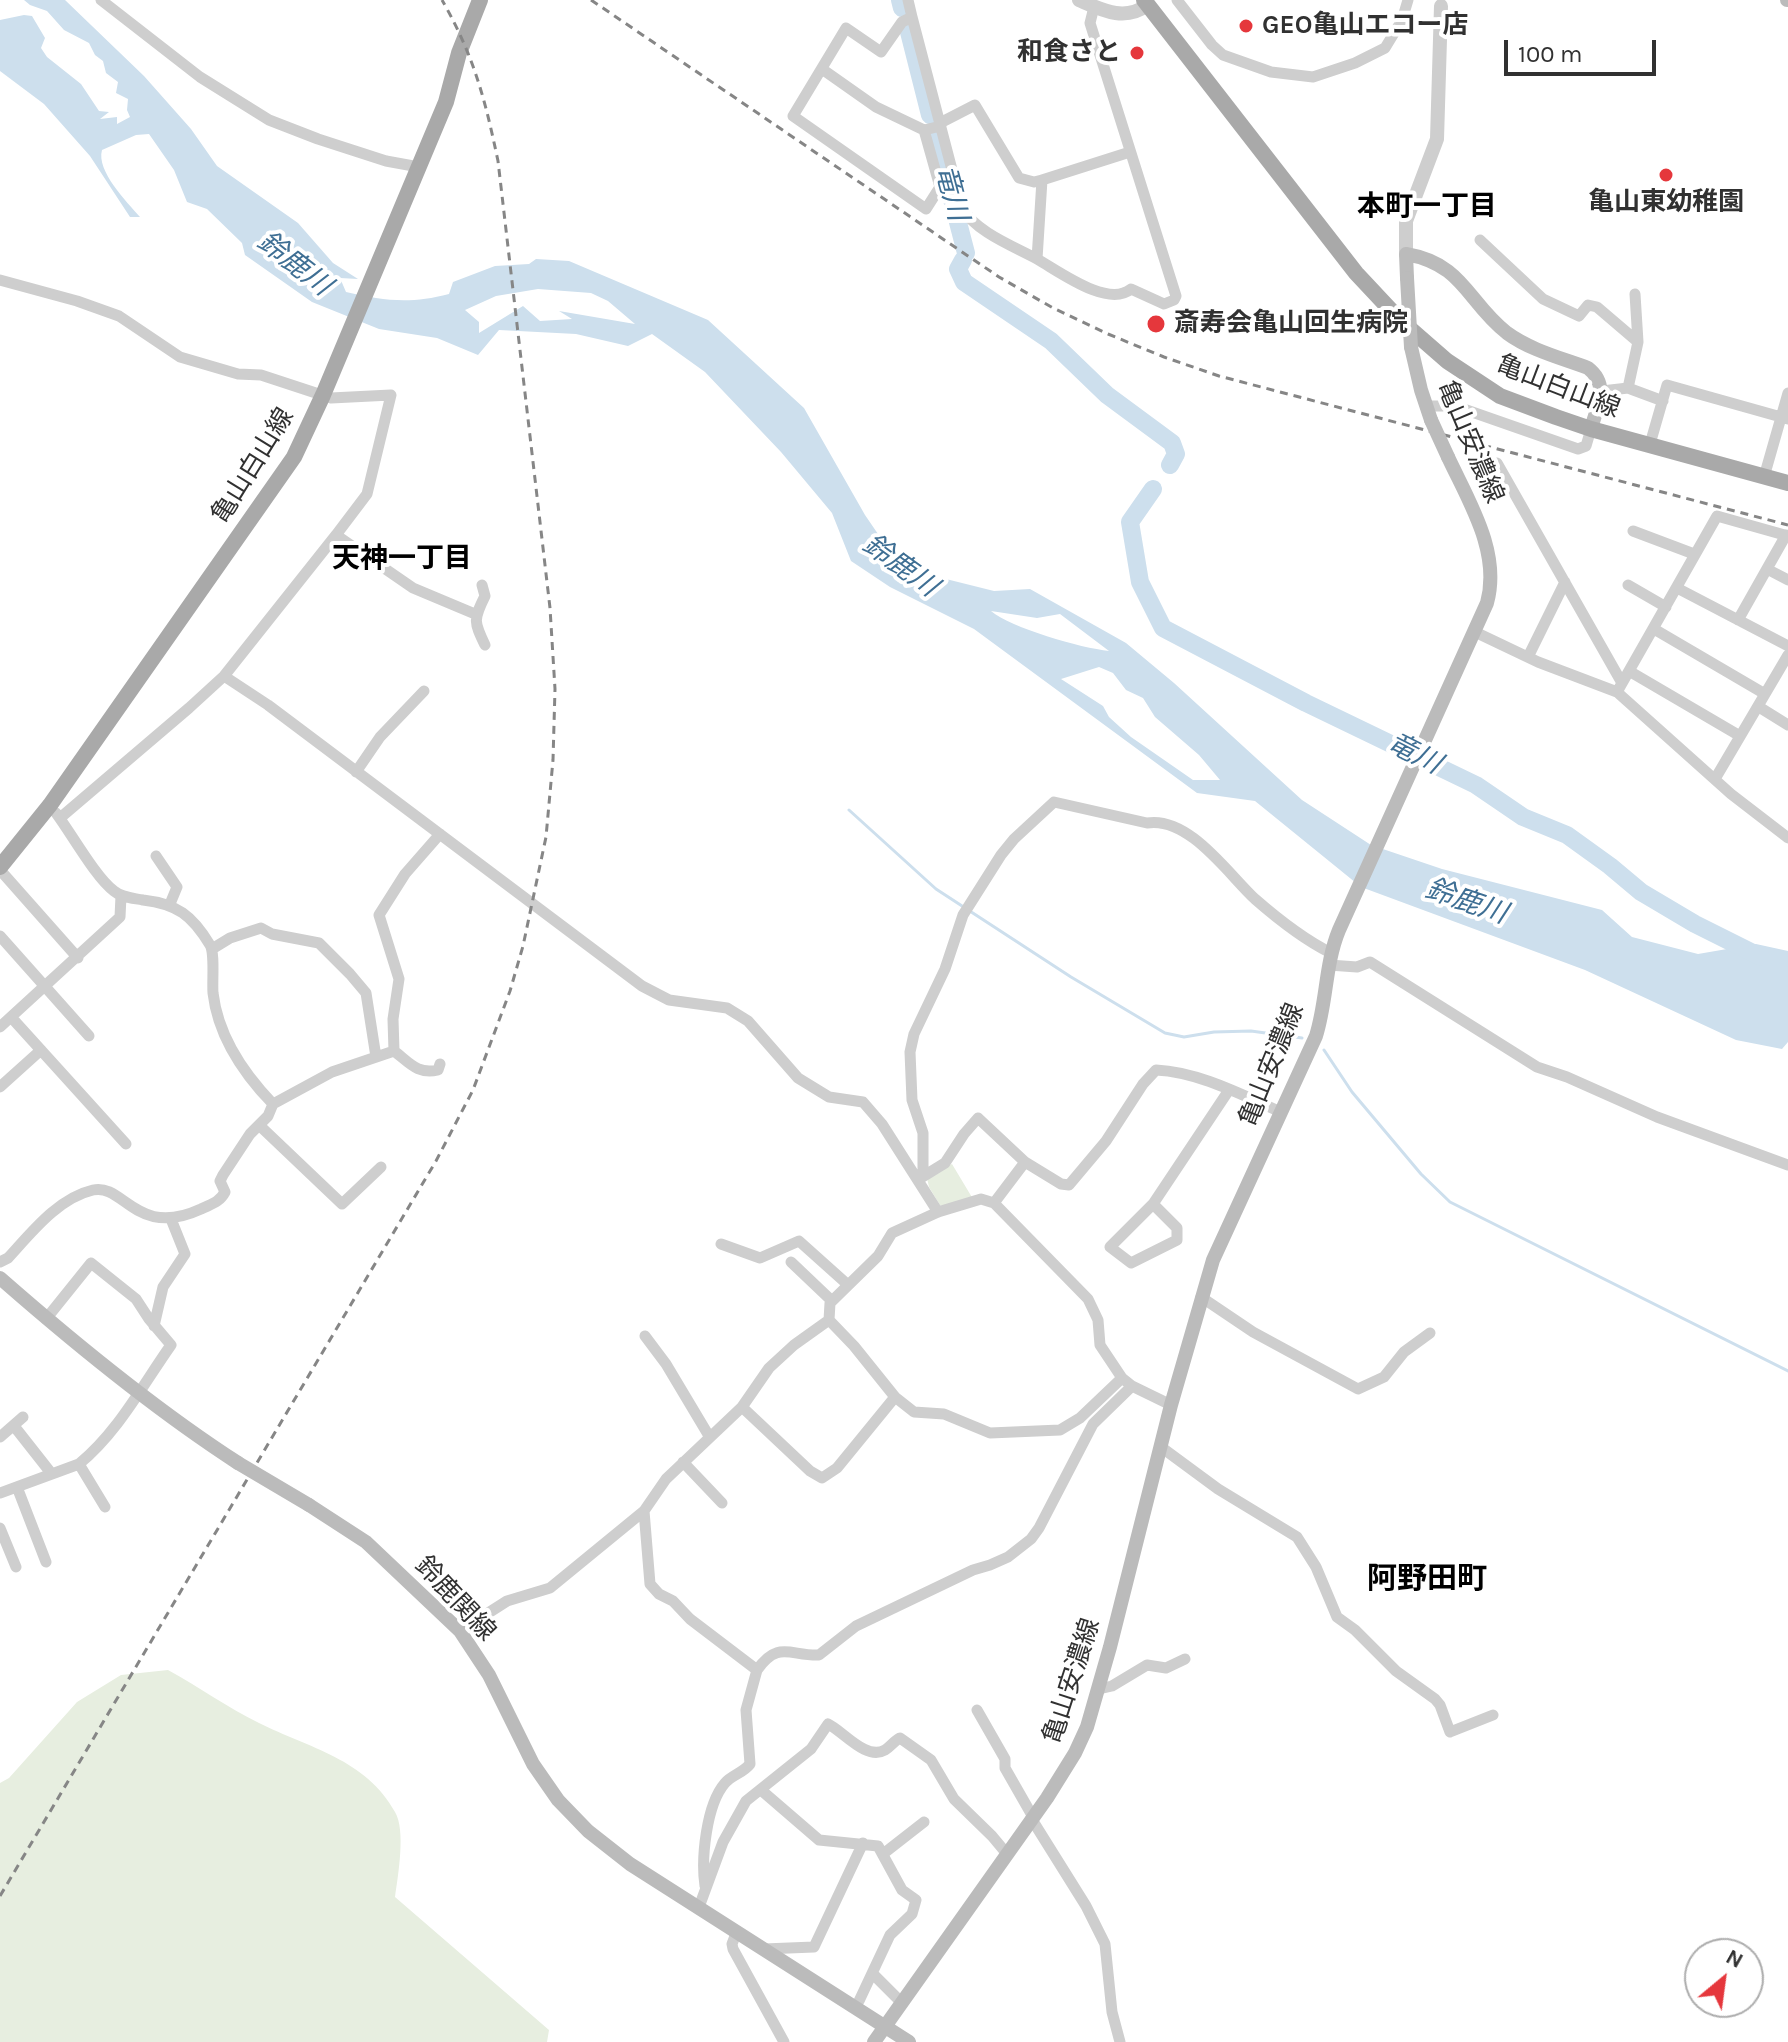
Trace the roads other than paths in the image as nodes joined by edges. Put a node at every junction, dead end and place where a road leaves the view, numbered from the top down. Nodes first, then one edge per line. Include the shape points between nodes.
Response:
1 (101, 0) edge
2 (480, 0) edge
3 (908, 0) edge
4 (1079, 0) edge
5 (1177, 0) edge
6 (1408, 0) edge
7 (1148, 2) edge
8 (1442, 2) edge
9 (1094, 7) junction
10 (912, 17) junction
11 (822, 69) junction
12 (940, 125) junction
13 (924, 130) junction
14 (1130, 152) junction
15 (418, 170) junction
16 (1042, 180) junction
17 (1480, 240) dead end
18 (1406, 254) junction
19 (1037, 259) junction
20 (0, 280) edge
21 (1635, 294) dead end
22 (1638, 342) junction
23 (1628, 388) junction
24 (324, 391) junction
25 (1602, 391) junction
26 (1788, 393) edge
27 (1663, 401) junction
28 (1429, 413) junction
29 (1785, 418) edge
30 (1591, 429) junction
31 (1650, 444) junction
32 (1497, 463) dead end
33 (1764, 477) junction
34 (1788, 483) edge
35 (1633, 531) dead end
36 (336, 535) junction
37 (1787, 536) edge
38 (1694, 554) junction
39 (1767, 569) junction
40 (1788, 580) edge
41 (1565, 582) junction
42 (482, 585) dead end
43 (1628, 585) dead end
44 (1677, 588) junction
45 (1666, 607) junction
46 (475, 614) junction
47 (1738, 620) junction
48 (1654, 629) junction
49 (1474, 635) junction
50 (485, 645) dead end
51 (1788, 646) edge
52 (1788, 655) edge
53 (1528, 657) junction
54 (1629, 671) junction
55 (224, 676) junction
56 (1620, 687) junction
57 (424, 691) dead end
58 (1765, 694) junction
59 (1759, 707) junction
60 (1788, 725) edge
61 (1740, 736) junction
62 (356, 772) junction
63 (1715, 779) junction
64 (55, 812) junction
65 (1786, 832) edge
66 (440, 834) junction
67 (156, 856) dead end
68 (0, 869) edge
69 (121, 896) junction
70 (170, 904) junction
71 (0, 936) edge
72 (212, 949) junction
73 (78, 958) junction
74 (1330, 959) junction
75 (45, 987) junction
76 (11, 1017) junction
77 (0, 1027) edge
78 (89, 1036) dead end
79 (41, 1050) junction
80 (394, 1051) junction
81 (376, 1057) junction
82 (440, 1064) dead end
83 (0, 1087) edge
84 (1229, 1090) junction
85 (273, 1104) junction
86 (1281, 1112) junction
87 (259, 1125) junction
88 (126, 1144) dead end
89 (1025, 1162) junction
90 (1788, 1165) edge
91 (381, 1167) dead end
92 (920, 1177) junction
93 (994, 1203) junction
94 (1153, 1204) junction
95 (938, 1212) junction
96 (171, 1219) junction
97 (721, 1244) dead end
98 (0, 1262) edge
99 (791, 1262) dead end
100 (0, 1278) edge
101 (847, 1284) junction
102 (1201, 1297) junction
103 (832, 1301) junction
104 (46, 1319) junction
105 (829, 1320) junction
106 (154, 1326) junction
107 (1430, 1333) dead end
108 (645, 1336) dead end
109 (1127, 1382) junction
110 (139, 1390) junction
111 (895, 1397) junction
112 (1171, 1405) junction
113 (742, 1407) junction
114 (23, 1417) dead end
115 (14, 1426) junction
116 (709, 1436) junction
117 (0, 1437) edge
118 (1161, 1447) junction
119 (683, 1462) junction
120 (79, 1464) junction
121 (51, 1473) junction
122 (17, 1487) junction
123 (0, 1493) edge
124 (722, 1503) dead end
125 (105, 1507) dead end
126 (644, 1511) junction
127 (0, 1528) edge
128 (46, 1562) dead end
129 (16, 1567) dead end
130 (460, 1631) junction
131 (1185, 1659) dead end
132 (757, 1670) junction
133 (1099, 1689) junction
134 (977, 1710) dead end
135 (1493, 1715) dead end
136 (761, 1790) junction
137 (1032, 1818) junction
138 (924, 1822) dead end
139 (863, 1843) junction
140 (883, 1854) junction
141 (1007, 1854) junction
142 (705, 1890) junction
143 (699, 1907) junction
144 (737, 1931) junction
145 (764, 1949) junction
146 (873, 1974) junction
147 (859, 2001) dead end
148 (901, 2002) junction
149 (884, 2027) junction
150 (784, 2042) edge
151 (874, 2042) edge
152 (909, 2042) edge
153 (1120, 2042) edge

1 - 15 street via 200,77 269,120
2 - 15 main road, 亀山白山線
3 - 10 street
4 - 9 street
5 - 6 street via 1223,55 1271,72 1313,77 1385,48
7 - 9 street via 1125,14
7 - 30 main road, 亀山白山線 via 1356,273 1400,320 1447,361 1500,396
8 - 18 street via 1437,139 1406,221
9 - 14 street via 1090,23
10 - 11 street via 902,22 881,52 846,28
10 - 12 street
11 - 13 street via 876,107
11 - 13 street via 793,116 926,209 940,187
12 - 13 street
12 - 16 street via 975,105 1019,178
12 - 19 street via 967,217
14 - 16 street
14 - 19 street via 1174,300 1164,304 1131,289 1111,297
15 - 24 main road, 亀山白山線
16 - 19 street
17 - 22 street via 1543,299 1579,316 1588,305 1597,307
18 - 25 main road via 1436,262 1455,276 1508,333 1588,368
18 - 28 main road, 亀山安濃線, bridge via 1411,347
20 - 24 street via 119,316 180,357
21 - 22 street
22 - 23 street
23 - 25 street
23 - 27 street
24 - 36 street via 331,398 391,395 367,494
24 - 64 main road, 亀山白山線 via 294,457
25 - 30 main road
26 - 29 street
27 - 29 street via 1667,385
27 - 31 street
28 - 30 street via 1455,406 1578,449 1586,446
28 - 49 main road, 亀山安濃線, bridge via 1489,558 1490,592
29 - 33 street
30 - 31 main road, 亀山白山線
31 - 33 main road, 亀山白山線
32 - 41 street
33 - 34 main road, 亀山白山線
35 - 38 street
36 - 46 street via 413,588
36 - 55 street
37 - 38 street via 1717,516
37 - 39 street
38 - 44 street
39 - 40 street
39 - 47 street
41 - 53 street
41 - 56 street
42 - 46 street via 485,596
43 - 45 street
44 - 45 street
44 - 47 street
45 - 48 street
46 - 50 street
47 - 51 street
48 - 54 street
48 - 58 street
49 - 53 street
49 - 74 main road, 亀山安濃線
52 - 58 street
53 - 56 street
54 - 56 street
54 - 61 street
55 - 62 street
55 - 64 street
56 - 63 street
57 - 62 street via 380,737
58 - 59 street
59 - 60 street
59 - 61 street
61 - 63 street
62 - 66 street
63 - 65 street
64 - 68 main road, 亀山白山線
64 - 69 street
66 - 80 street via 379,915 399,979
66 - 92 street via 642,986 669,1000 727,1008 748,1021 798,1078 829,1097 863,1102
67 - 70 street via 177,887
68 - 73 street
69 - 70 street
69 - 73 street via 120,917
70 - 72 street
71 - 75 street
72 - 81 street via 261,928 319,943 366,993
72 - 85 street via 213,997 225,1033 244,1071
73 - 75 street
74 - 86 main road, 亀山安濃線 via 1316,1036
74 - 90 street via 1357,967 1370,962 1537,1067
74 - 92 street via 1274,915 1192,837 1161,823 1054,802 1014,839 966,910 914,1034 912,1100 923,1133
75 - 76 street
75 - 78 street
76 - 77 street
76 - 79 street
79 - 83 street
79 - 88 street
80 - 81 street
80 - 82 street via 416,1069 433,1072
81 - 85 street via 332,1072
84 - 86 street
84 - 89 street via 1156,1070 1069,1185
84 - 94 street
85 - 87 street
86 - 102 main road, 亀山安濃線
87 - 91 street via 342,1204
87 - 96 street via 223,1175 222,1198
89 - 92 street via 978,1118 945,1163
89 - 93 street
92 - 95 street
93 - 95 street via 981,1199
93 - 109 street via 1088,1299 1098,1320 1100,1345
94 - 94 street via 1110,1247 1131,1263 1177,1240 1177,1228
95 - 101 street via 892,1233 878,1256
96 - 98 street via 145,1215 105,1190 94,1189 50,1214
96 - 106 street via 185,1254 163,1287
97 - 101 street via 760,1258 799,1241
99 - 103 street
100 - 104 main road, 鈴鹿関線
101 - 103 street
102 - 107 street via 1358,1389 1384,1377 1404,1352
102 - 112 main road, 亀山安濃線
103 - 105 street
104 - 106 street via 91,1263 136,1299
104 - 110 main road, 鈴鹿関線
105 - 111 street
105 - 113 street via 769,1368
106 - 110 street via 171,1345
108 - 116 street
109 - 111 street via 1071,1425 1050,1432 990,1433 944,1414 914,1412
109 - 112 street
109 - 132 street via 1093,1424 1039,1528 1008,1557 856,1626 819,1655 776,1652
110 - 120 street via 113,1431
110 - 130 main road, 鈴鹿関線, bridge via 193,1434 366,1542
111 - 113 street via 837,1468 822,1478
112 - 118 main road, 亀山安濃線
113 - 116 street
114 - 115 street
115 - 117 street
115 - 121 street
116 - 119 street
118 - 133 main road, 亀山安濃線
118 - 135 street via 1297,1537 1337,1617 1435,1699 1450,1732
119 - 124 street
119 - 126 street
120 - 121 street
120 - 125 street
121 - 122 street
122 - 123 street
122 - 128 street
126 - 130 street via 550,1588 507,1601
126 - 132 street via 650,1584
127 - 129 street
130 - 143 main road, 鈴鹿関線 via 558,1800 618,1855
131 - 133 street via 1166,1668 1147,1665
132 - 142 street via 746,1710 750,1764 725,1783 712,1810
133 - 137 main road, 亀山安濃線 via 1075,1753
134 - 137 street
136 - 139 street via 819,1840
136 - 141 street via 811,1749 828,1724 878,1753 900,1738 931,1760 954,1799
136 - 142 street via 736,1816
137 - 141 main road, 亀山安濃線
137 - 153 street via 1105,1944
138 - 140 street
139 - 140 street via 878,1846
139 - 145 street via 814,1947
140 - 146 street via 902,1890 916,1900 912,1914 890,1935
141 - 148 main road, 亀山安濃線
142 - 143 street
143 - 144 main road, 鈴鹿関線
144 - 145 main road, 鈴鹿関線
144 - 150 street via 733,1949
145 - 149 main road, 鈴鹿関線
146 - 147 street
146 - 148 street
148 - 149 main road, 亀山安濃線
149 - 151 main road, 亀山安濃線
149 - 152 main road, 鈴鹿関線

